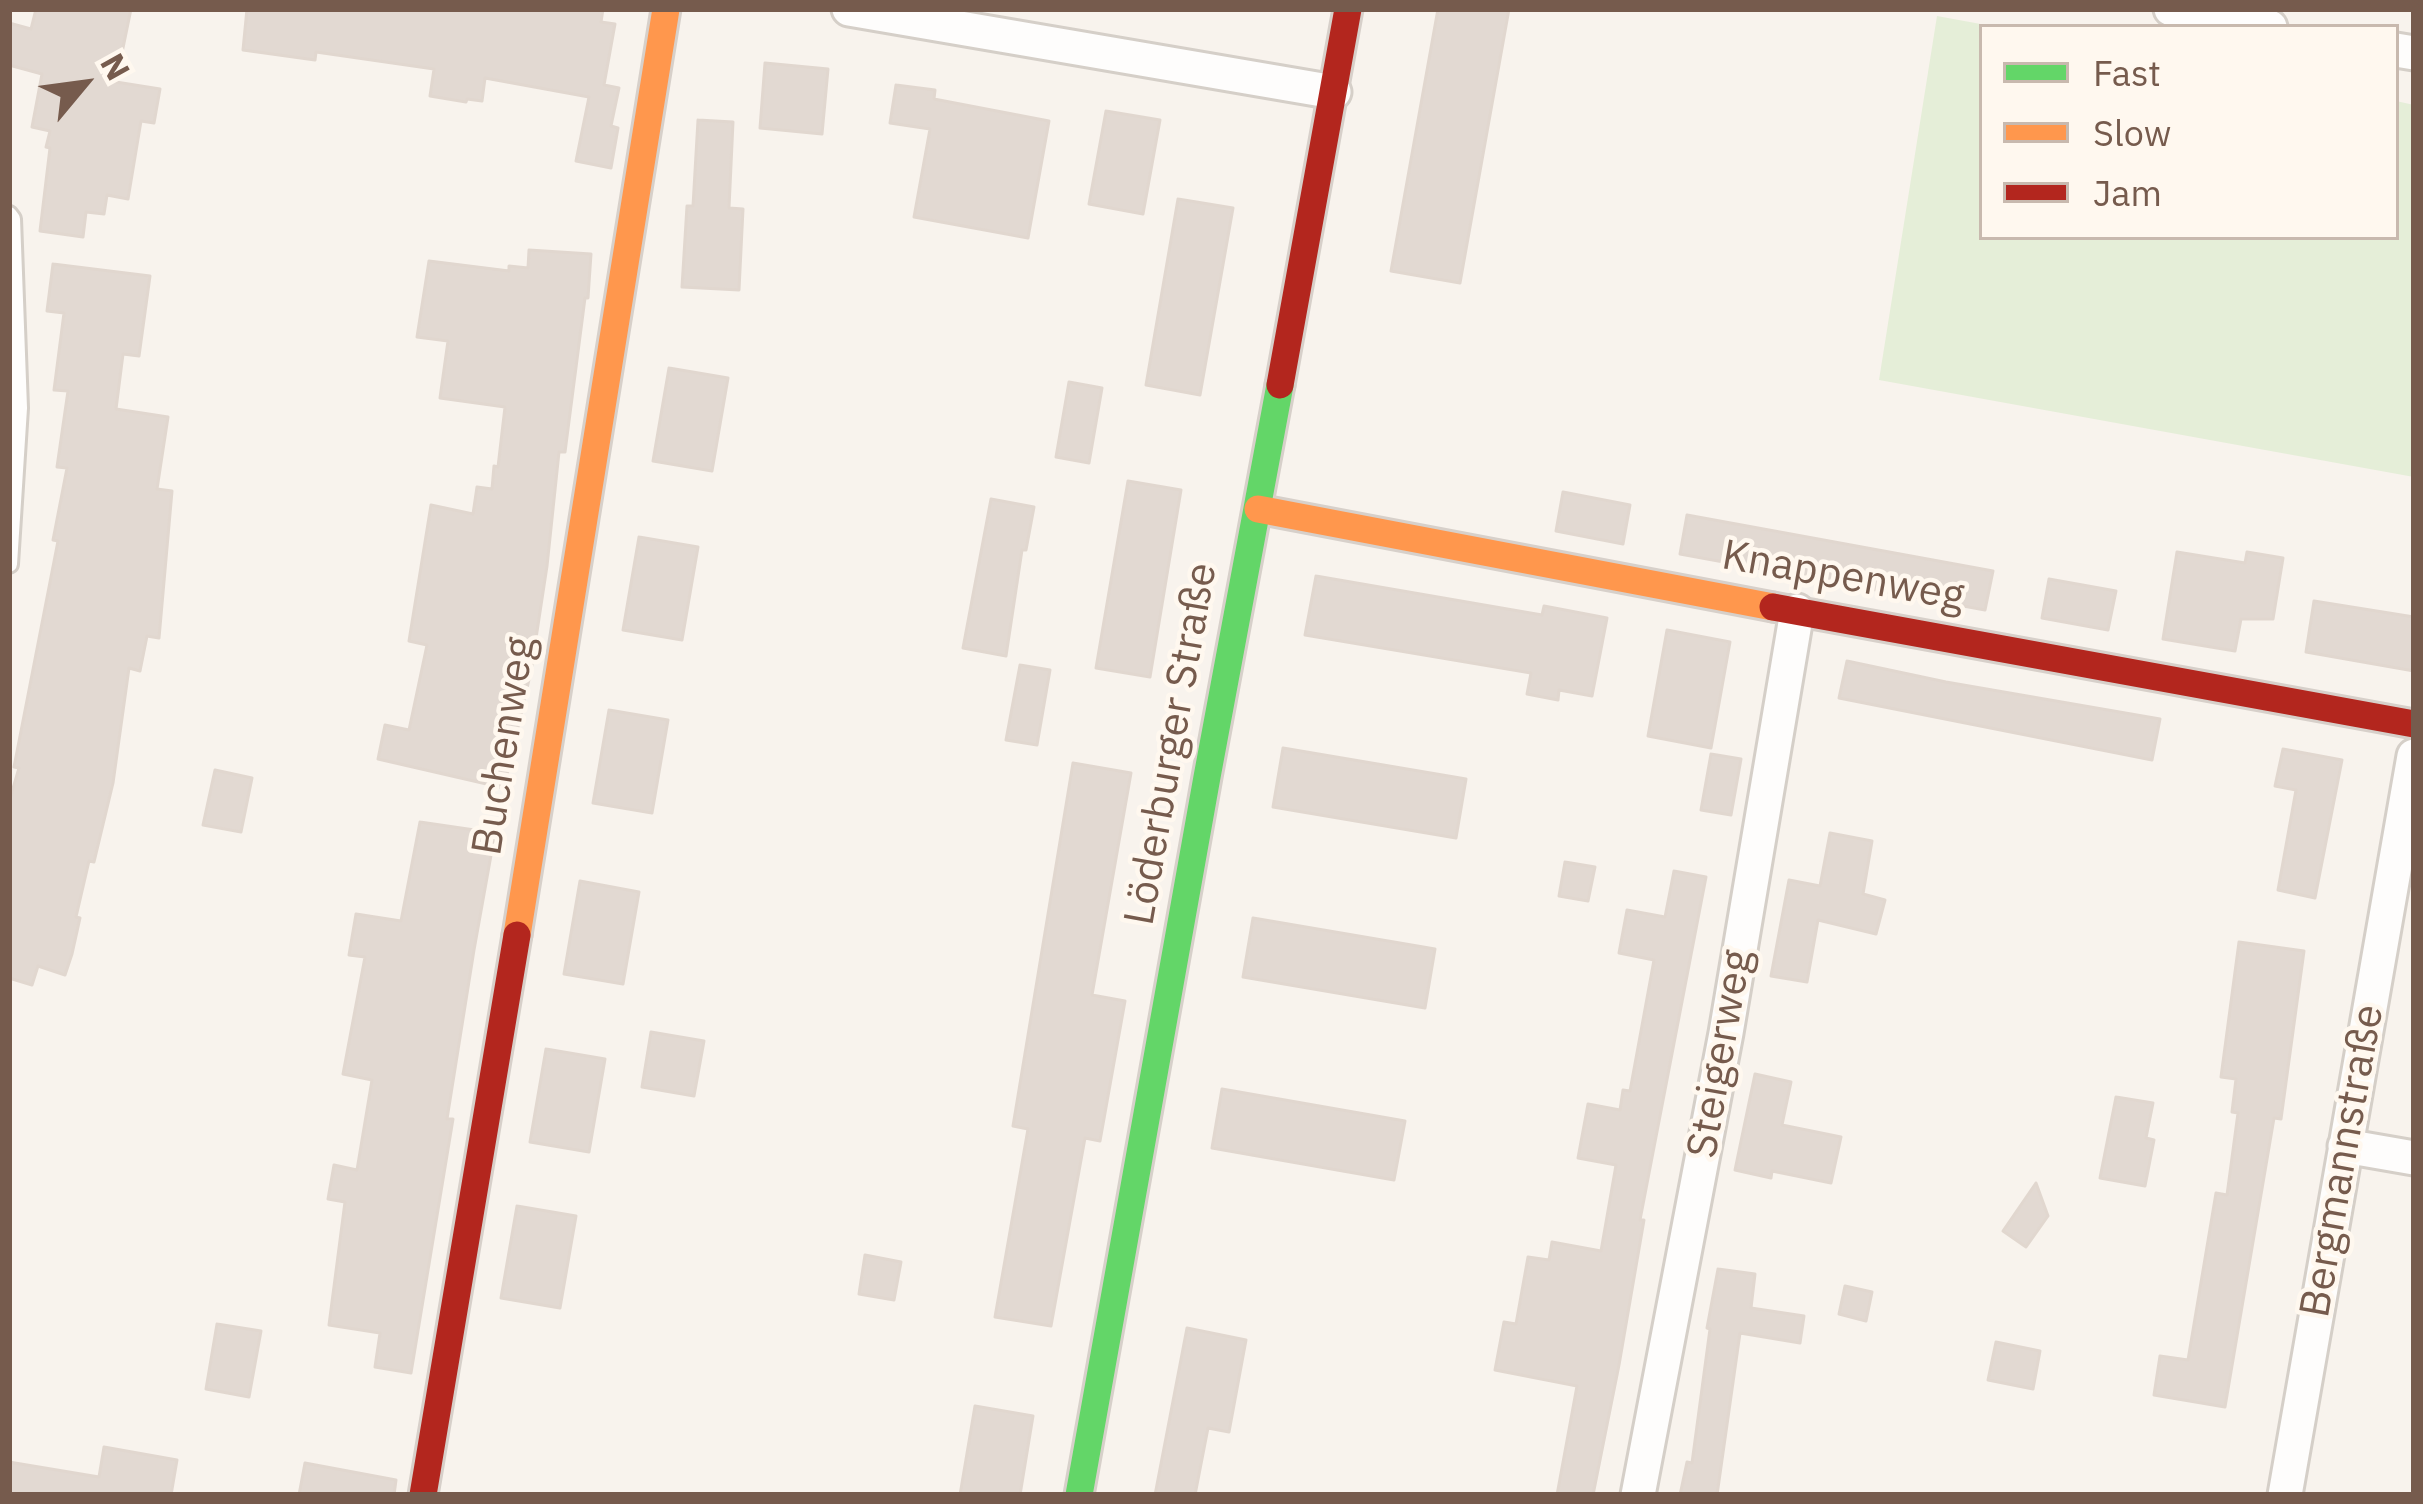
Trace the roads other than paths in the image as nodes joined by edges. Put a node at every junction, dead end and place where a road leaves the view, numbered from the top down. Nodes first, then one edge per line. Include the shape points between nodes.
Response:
1 (666, 9) edge
2 (849, 9) edge
3 (1348, 9) edge
4 (2171, 9) edge
5 (2254, 24) edge
6 (1334, 92) junction
7 (9, 215) edge
8 (1258, 508) junction
9 (9, 564) edge
10 (1797, 611) junction
11 (2414, 724) edge
12 (2414, 756) edge
13 (2345, 1146) junction
14 (2414, 1158) edge
15 (423, 1495) edge
16 (1078, 1495) edge
17 (1638, 1495) edge
18 (2285, 1495) edge

1 - 15 street, Buchenweg
2 - 6 street
3 - 6 street, Löderburger Straße
4 - 5 street
6 - 8 street, Löderburger Straße
7 - 9 lane via 19,408
8 - 10 street, Knappenweg
8 - 16 street, Löderburger Straße
10 - 11 street, Knappenweg
10 - 17 street, Steigerweg
12 - 13 street, Bergmannstraße
13 - 14 street
13 - 18 street, Bergmannstraße

